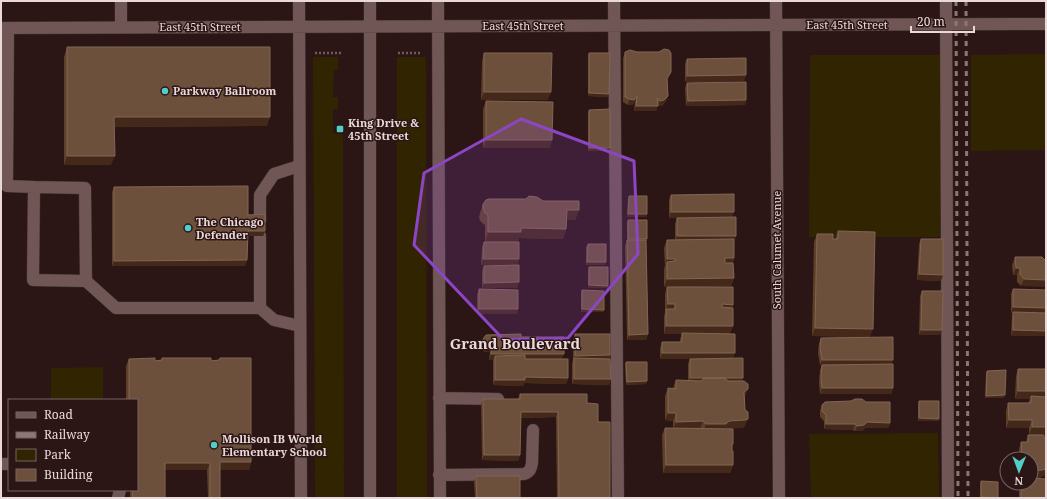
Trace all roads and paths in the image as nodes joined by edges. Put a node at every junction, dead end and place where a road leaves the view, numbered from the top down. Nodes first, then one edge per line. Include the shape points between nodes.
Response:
1 (121, 1) edge
2 (299, 1) edge
3 (370, 1) edge
4 (438, 1) edge
5 (614, 1) edge
6 (776, 1) edge
7 (946, 1) edge
8 (1046, 24) edge
9 (776, 25) junction
10 (946, 25) junction
11 (438, 26) junction
12 (614, 26) junction
13 (121, 27) junction
14 (299, 27) junction
15 (370, 27) junction
16 (4, 28) edge
17 (343, 52) dead end
18 (313, 53) dead end
19 (398, 53) dead end
20 (426, 53) dead end
21 (300, 166) junction
22 (34, 187) junction
23 (260, 220) edge
24 (260, 236) edge
25 (86, 281) junction
26 (260, 308) junction
27 (300, 326) junction
28 (439, 398) junction
29 (498, 399) edge
30 (533, 430) dead end
31 (440, 475) junction
32 (301, 498) edge
33 (370, 498) edge
34 (440, 498) edge
35 (618, 498) edge
36 (779, 498) edge
37 (948, 498) edge

1 - 13 street
2 - 14 street
3 - 15 street
4 - 11 street
5 - 12 street
6 - 9 street, South Calumet Avenue
7 - 10 street
8 - 10 street, East 45th Street
9 - 10 street, East 45th Street
9 - 12 street, East 45th Street
9 - 36 street, South Calumet Avenue
10 - 37 street
11 - 12 street, East 45th Street
11 - 15 street, East 45th Street
11 - 28 street
12 - 35 street
13 - 14 street, East 45th Street
13 - 16 street, East 45th Street
14 - 15 street, East 45th Street
14 - 21 street
15 - 33 street
16 - 22 street via 7,186
17 - 18 path
19 - 20 path
21 - 23 street via 274,174 260,195
21 - 27 street
22 - 25 street via 85,188
22 - 25 street via 33,280
24 - 26 street
25 - 26 street via 116,308
26 - 27 street via 274,320
27 - 32 street
28 - 29 street
28 - 31 street
30 - 31 street via 532,469 528,473
31 - 34 street

